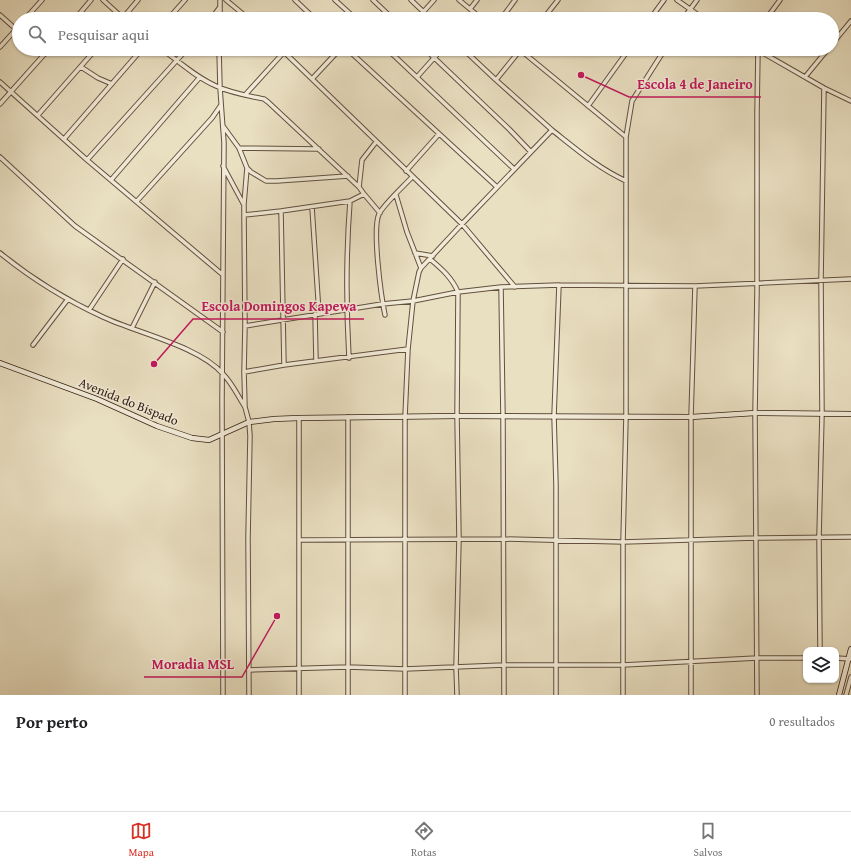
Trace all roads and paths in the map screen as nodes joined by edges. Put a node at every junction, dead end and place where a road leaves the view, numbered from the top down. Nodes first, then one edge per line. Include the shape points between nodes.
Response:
1 (42, 0) edge
2 (91, 0) edge
3 (103, 0) edge
4 (138, 0) edge
5 (184, 0) edge
6 (220, 0) edge
7 (226, 0) edge
8 (295, 0) edge
9 (335, 0) edge
10 (373, 0) edge
11 (410, 0) edge
12 (434, 0) edge
13 (459, 0) edge
14 (477, 0) edge
15 (515, 0) edge
16 (558, 0) edge
17 (664, 0) edge
18 (677, 0) edge
19 (697, 0) edge
20 (780, 0) edge
21 (220, 7) junction
22 (470, 9) junction
23 (690, 9) junction
24 (31, 12) edge
25 (81, 12) edge
26 (116, 12) edge
27 (129, 12) edge
28 (174, 12) edge
29 (216, 12) edge
30 (220, 12) edge
31 (241, 12) edge
32 (308, 12) edge
33 (348, 12) edge
34 (386, 12) edge
35 (424, 12) joint
36 (474, 12) edge
37 (506, 12) edge
38 (549, 12) edge
39 (655, 12) edge
40 (688, 12) edge
41 (694, 12) edge
42 (771, 12) edge
43 (0, 15) edge
44 (851, 21) edge
45 (12, 24) edge
46 (12, 35) edge
47 (839, 36) edge
48 (0, 47) edge
49 (43, 56) edge
50 (90, 56) edge
51 (136, 56) edge
52 (171, 56) edge
53 (181, 56) edge
54 (219, 56) edge
55 (278, 56) edge
56 (287, 56) edge
57 (333, 56) edge
58 (355, 56) edge
59 (395, 56) edge
60 (470, 56) edge
61 (515, 56) edge
62 (528, 56) edge
63 (624, 56) edge
64 (661, 56) edge
65 (757, 56) edge
66 (767, 56) edge
67 (822, 56) edge
68 (434, 58) joint
69 (177, 61) junction
70 (81, 67) junction
71 (200, 77) junction
72 (417, 77) junction
73 (805, 78) junction
74 (312, 79) junction
75 (496, 80) junction
76 (0, 82) edge
77 (112, 84) junction
78 (220, 88) junction
79 (824, 88) junction
80 (11, 92) junction
81 (245, 95) junction
82 (851, 101) edge
83 (0, 104) edge
84 (221, 105) junction
85 (588, 106) junction
86 (38, 115) junction
87 (223, 126) junction
88 (552, 130) junction
89 (439, 134) junction
90 (626, 137) junction
91 (64, 139) junction
92 (376, 142) junction
93 (239, 148) junction
94 (319, 149) junction
95 (531, 152) junction
96 (0, 157) edge
97 (87, 160) junction
98 (223, 165) junction
99 (246, 168) junction
100 (514, 169) junction
101 (406, 171) junction
102 (348, 176) junction
103 (412, 177) junction
104 (111, 180) junction
105 (626, 181) junction
106 (359, 187) junction
107 (497, 187) junction
108 (364, 194) junction
109 (396, 194) junction
110 (137, 201) junction
111 (350, 201) junction
112 (244, 205) junction
113 (312, 207) junction
114 (281, 212) junction
115 (380, 213) junction
116 (244, 215) junction
117 (462, 224) junction
118 (0, 253) edge
119 (415, 254) junction
120 (432, 257) junction
121 (122, 259) junction
122 (421, 268) junction
123 (223, 275) junction
124 (851, 279) edge
125 (821, 280) junction
126 (154, 282) junction
127 (757, 283) junction
128 (559, 285) junction
129 (626, 286) junction
130 (695, 286) junction
131 (501, 287) junction
132 (515, 287) junction
133 (458, 292) junction
134 (68, 299) junction
135 (413, 301) junction
136 (382, 304) junction
137 (346, 309) junction
138 (89, 310) junction
139 (317, 314) junction
140 (385, 315) dead end
141 (283, 319) junction
142 (245, 326) junction
143 (132, 328) junction
144 (223, 332) junction
145 (33, 345) dead end
146 (408, 349) junction
147 (349, 358) junction
148 (316, 361) junction
149 (0, 363) edge
150 (284, 365) junction
151 (244, 372) junction
152 (223, 373) junction
153 (245, 407) junction
154 (755, 413) junction
155 (822, 414) junction
156 (851, 414) edge
157 (457, 416) junction
158 (554, 416) junction
159 (348, 417) junction
160 (405, 417) junction
161 (503, 417) junction
162 (626, 417) junction
163 (692, 417) junction
164 (299, 418) junction
165 (249, 422) junction
166 (222, 434) junction
167 (819, 537) junction
168 (851, 537) edge
169 (404, 538) junction
170 (504, 538) junction
171 (755, 538) junction
172 (349, 539) junction
173 (459, 539) junction
174 (299, 540) junction
175 (555, 541) junction
176 (691, 541) junction
177 (623, 542) junction
178 (820, 647) edge
179 (851, 649) edge
180 (757, 658) junction
181 (803, 658) edge
182 (839, 658) edge
183 (850, 658) edge
184 (691, 662) junction
185 (504, 665) junction
186 (557, 666) junction
187 (622, 666) junction
188 (348, 667) junction
189 (456, 667) junction
190 (299, 669) junction
191 (405, 669) junction
192 (249, 670) junction
193 (851, 677) edge
194 (223, 695) edge
195 (249, 695) edge
196 (299, 695) edge
197 (348, 695) edge
198 (405, 695) edge
199 (457, 695) edge
200 (504, 695) edge
201 (556, 695) edge
202 (623, 695) edge
203 (691, 695) edge
204 (757, 695) edge
205 (839, 695) edge
206 (846, 695) edge

1 - 24 street
2 - 25 street
3 - 26 street
4 - 27 street
5 - 28 street
6 - 21 street
7 - 31 street
8 - 32 street
9 - 33 street
10 - 34 street
11 - 35 street
12 - 35 street
13 - 22 street
14 - 22 street
15 - 37 street
16 - 38 street
17 - 39 street
18 - 23 street
19 - 23 street
20 - 42 street
21 - 29 street
21 - 30 street
22 - 36 street
23 - 40 street
23 - 41 street
43 - 45 street
44 - 47 street
46 - 48 street
49 - 80 street
50 - 70 street
51 - 77 street
52 - 69 street
53 - 69 street
54 - 78 street
55 - 81 street
56 - 74 street
57 - 74 street
58 - 89 street
59 - 72 street
60 - 75 street
61 - 75 street
62 - 85 street
63 - 85 street
64 - 90 street via 632,101
65 - 127 street
66 - 73 street
67 - 73 street
68 - 72 street
68 - 95 street
69 - 71 street
69 - 97 street
70 - 77 street
70 - 86 street
71 - 78 street
71 - 104 street
72 - 100 street
73 - 79 street
74 - 92 street
75 - 88 street
76 - 80 street
77 - 91 street
78 - 81 street
78 - 84 street
79 - 82 street
79 - 125 street
80 - 83 street
80 - 86 street
81 - 94 street via 264,99
84 - 87 street
84 - 110 street
85 - 90 street
86 - 91 street
87 - 93 street
87 - 98 street
88 - 95 street
88 - 105 street via 588,159
89 - 101 street
89 - 107 street
90 - 105 street
91 - 97 street
92 - 101 street
92 - 106 street via 362,160
93 - 94 street
93 - 99 street
94 - 102 street
95 - 100 street
96 - 121 street via 75,226
97 - 104 street
98 - 112 street
98 - 123 street
99 - 102 street via 266,181
99 - 112 street
100 - 107 street
101 - 103 street
102 - 106 street
103 - 109 street
103 - 117 street
104 - 110 street
105 - 129 street
106 - 108 street
107 - 117 street
108 - 111 street
108 - 115 street
109 - 115 street
109 - 119 street
110 - 123 street
111 - 113 street
111 - 137 street
112 - 116 street
113 - 114 street
113 - 139 street
114 - 116 street
114 - 141 street
115 - 136 street via 377,253
116 - 142 street
117 - 120 street
117 - 132 street
118 - 134 street via 42,284
119 - 120 street
119 - 122 street
120 - 122 street
120 - 133 street via 453,281
121 - 126 street
121 - 138 street
122 - 135 street
123 - 144 street
124 - 125 street
125 - 127 street
125 - 155 street
126 - 143 street
126 - 144 street
127 - 130 street
127 - 154 street
128 - 129 street
128 - 132 street
128 - 158 street
129 - 130 street
129 - 162 street
130 - 163 street
131 - 132 street
131 - 133 street
131 - 161 street
133 - 135 street
133 - 157 street
134 - 138 street
134 - 145 street
135 - 136 street
135 - 146 street
136 - 137 street
136 - 140 street
137 - 139 street
137 - 147 street
138 - 143 street
139 - 141 street
139 - 148 street
141 - 142 street
141 - 150 street
142 - 151 street
143 - 152 street via 196,353
144 - 152 street
146 - 147 street
146 - 160 street
147 - 148 street
148 - 150 street
149 - 166 main road, Avenida do Bispado via 192,438 208,440
150 - 151 street
151 - 153 street
152 - 153 street
152 - 166 street
153 - 165 street
154 - 155 main road, Avenida do Bispado
154 - 163 main road, Avenida do Bispado
154 - 171 street
155 - 156 main road, Avenida do Bispado
155 - 167 street
157 - 160 main road, Avenida do Bispado
157 - 161 main road, Avenida do Bispado
157 - 173 street
158 - 161 main road, Avenida do Bispado
158 - 162 main road, Avenida do Bispado
158 - 175 street
159 - 160 main road, Avenida do Bispado
159 - 164 main road, Avenida do Bispado
159 - 172 street
160 - 169 street
161 - 170 street
162 - 163 main road, Avenida do Bispado
162 - 177 street
163 - 176 street
164 - 165 main road, Avenida do Bispado
164 - 174 street
165 - 166 main road, Avenida do Bispado
165 - 192 street
166 - 194 street
167 - 168 street
167 - 171 street
167 - 178 street
169 - 172 street
169 - 173 street
169 - 191 street
170 - 173 street
170 - 175 street
170 - 185 street
171 - 176 street
171 - 180 street
172 - 174 street
172 - 188 street
173 - 189 street
174 - 190 street
175 - 177 street
175 - 186 street
176 - 177 street
176 - 184 street
177 - 187 street
179 - 183 main road
180 - 181 street
180 - 184 street
180 - 204 street
182 - 183 street
183 - 205 main road
184 - 187 street
184 - 203 street
185 - 186 street
185 - 189 street
185 - 200 street
186 - 187 street
186 - 201 street
187 - 202 street
188 - 190 street
188 - 191 street
188 - 197 street
189 - 191 street
189 - 199 street
190 - 192 street
190 - 196 street
191 - 198 street
192 - 195 street
193 - 206 street

